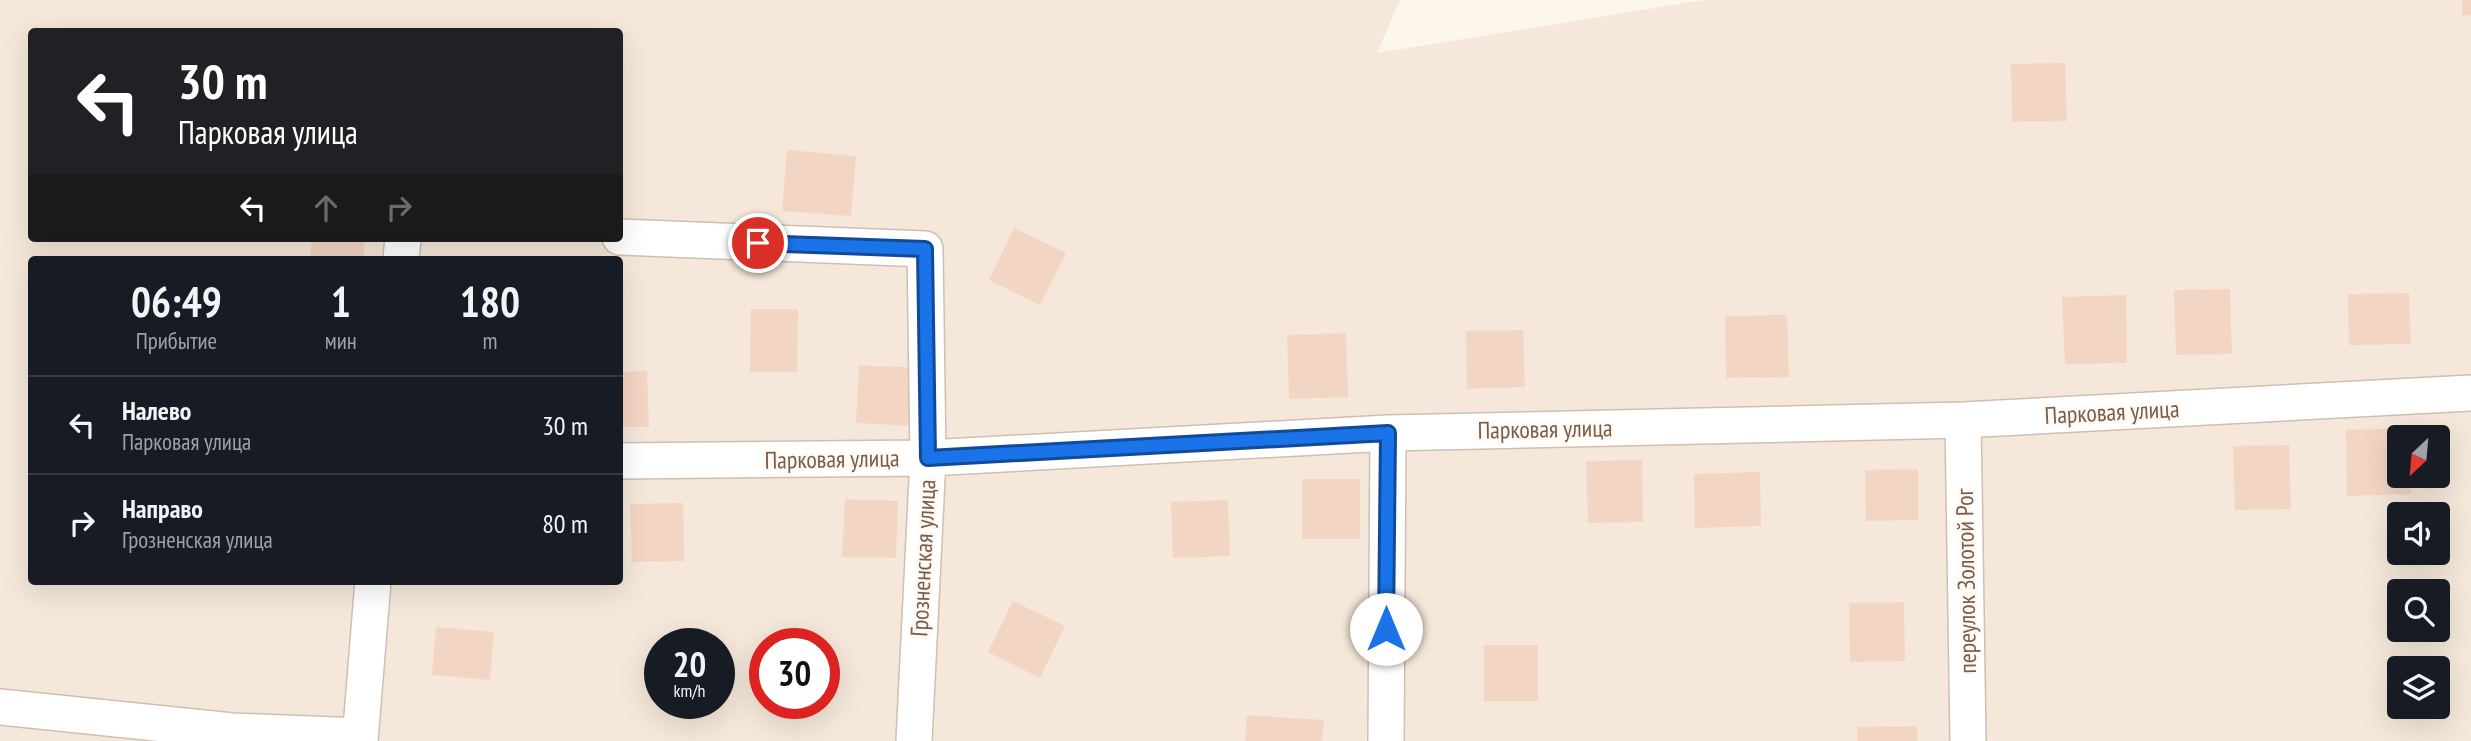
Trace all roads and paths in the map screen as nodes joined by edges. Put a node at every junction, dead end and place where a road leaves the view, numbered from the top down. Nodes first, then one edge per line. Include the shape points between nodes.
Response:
1 (623, 237) edge
2 (2471, 393) edge
3 (1964, 420) junction
4 (1388, 433) junction
5 (928, 458) junction
6 (623, 461) edge
7 (373, 585) edge
8 (0, 708) edge
9 (360, 738) edge
10 (914, 741) edge
11 (1385, 741) edge
12 (1968, 741) edge

1 - 5 street, Грозненская улица via 925,249
2 - 3 street, Парковая улица
3 - 4 street, Парковая улица
3 - 12 street, переулок Золотой Рог
4 - 5 street, Парковая улица
4 - 11 street
5 - 6 street, Парковая улица
5 - 10 street, Грозненская улица
7 - 9 street
8 - 9 street via 232,731

